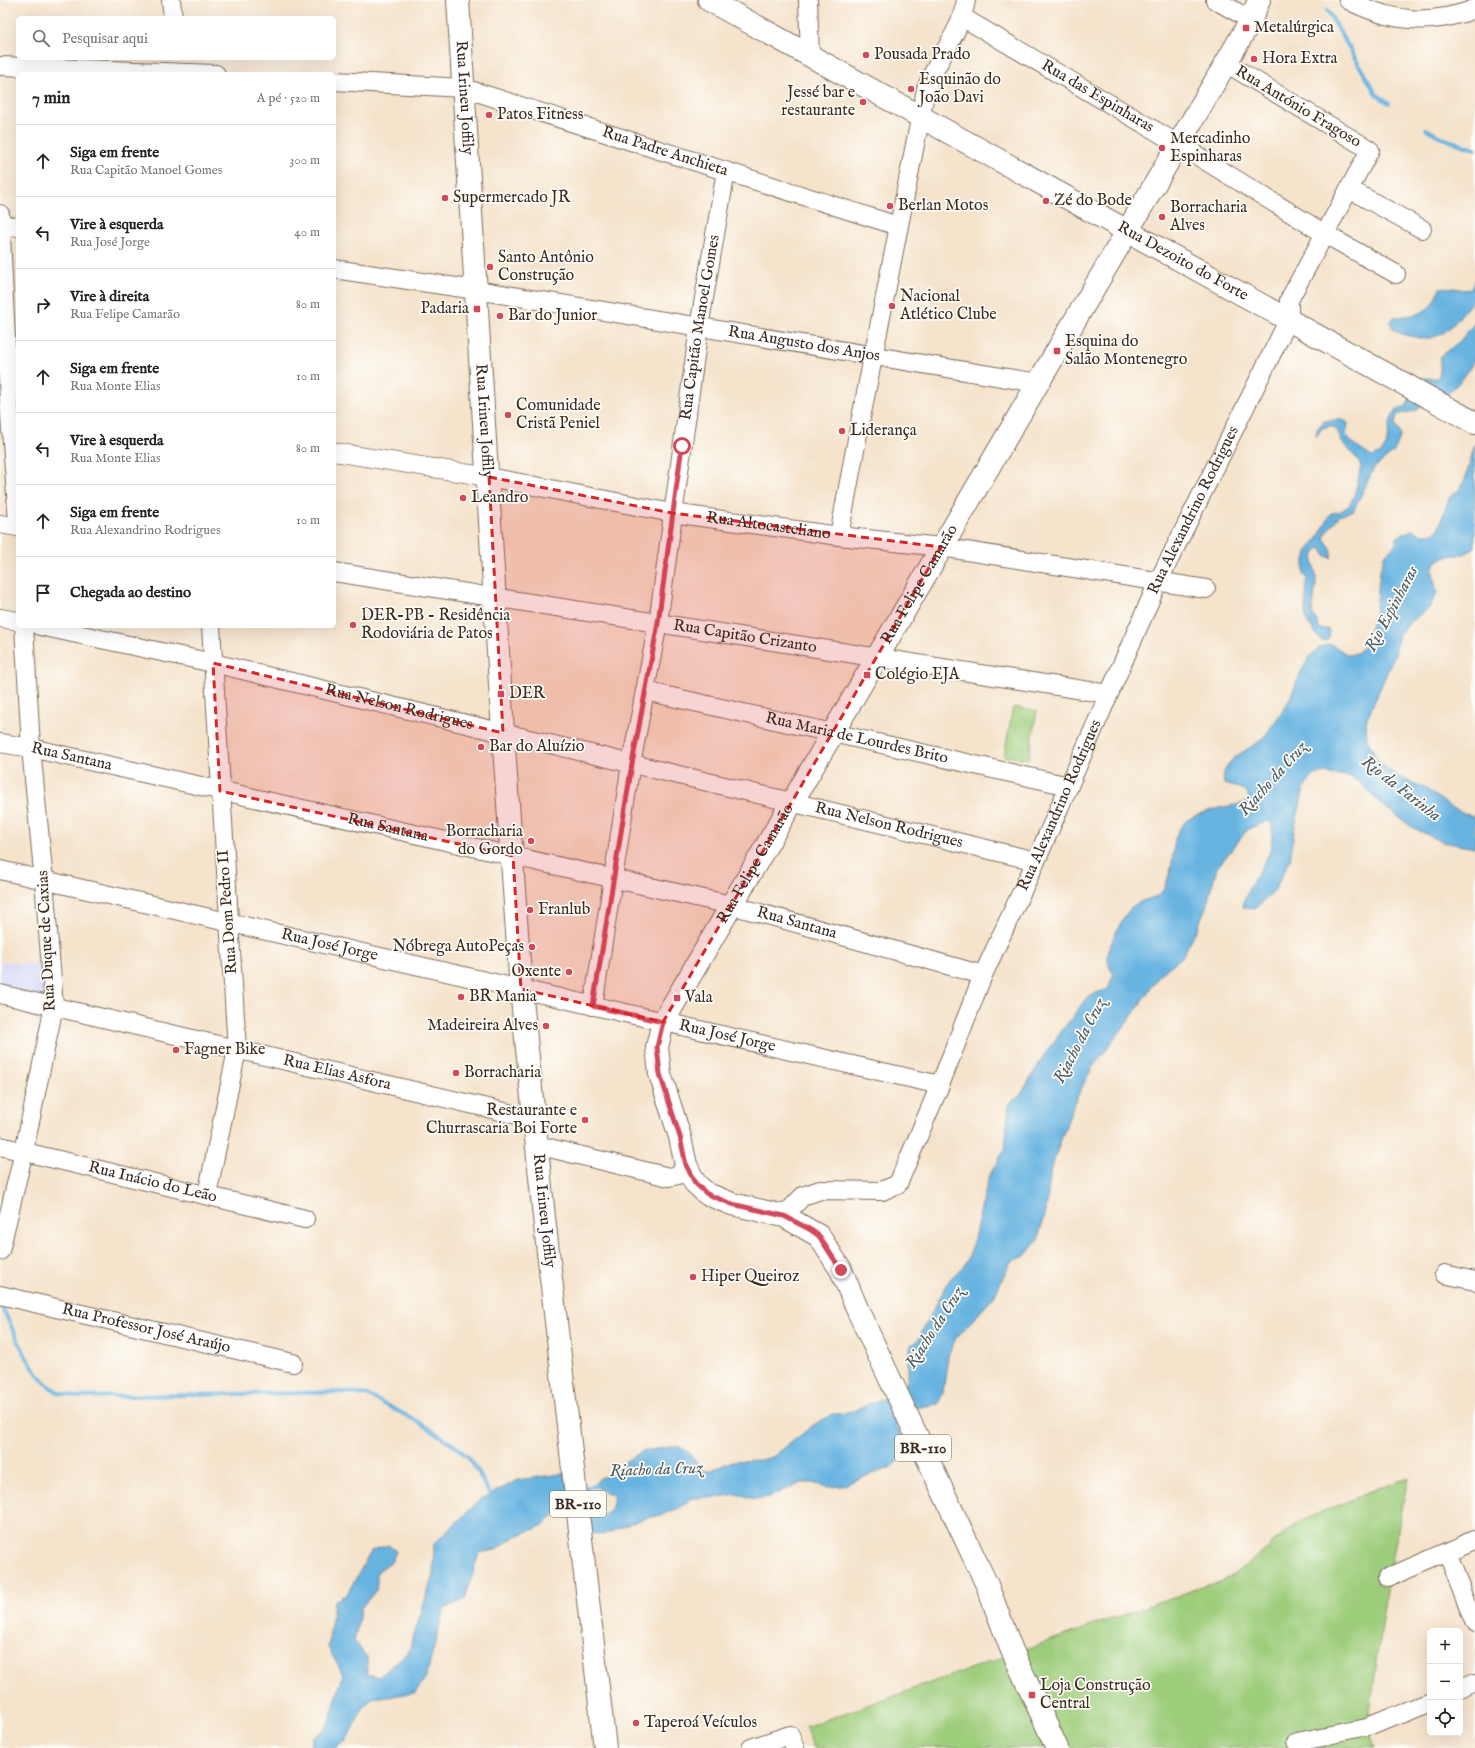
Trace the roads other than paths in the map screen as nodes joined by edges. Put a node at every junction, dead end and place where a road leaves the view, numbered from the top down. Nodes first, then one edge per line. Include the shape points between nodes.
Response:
1 (172, 0) edge
2 (458, 0) edge
3 (709, 0) edge
4 (808, 0) edge
5 (1215, 0) edge
6 (1259, 0) edge
7 (1348, 0) edge
8 (964, 9) edge
9 (1475, 9) edge
10 (173, 16) edge
11 (1251, 20) junction
12 (810, 56) junction
13 (1226, 63) junction
14 (0, 66) edge
15 (176, 68) edge
16 (203, 72) edge
17 (336, 81) edge
18 (464, 88) junction
19 (920, 117) junction
20 (1178, 144) junction
21 (726, 171) junction
22 (1349, 189) junction
23 (5, 223) edge
24 (898, 226) junction
25 (1422, 229) dead end
26 (1127, 230) junction
27 (1325, 234) junction
28 (336, 269) edge
29 (1396, 274) dead end
30 (476, 290) junction
31 (1289, 319) junction
32 (699, 327) junction
33 (873, 356) junction
34 (1038, 383) junction
35 (9, 402) edge
36 (1475, 422) edge
37 (336, 452) edge
38 (489, 477) junction
39 (16, 495) edge
40 (672, 513) junction
41 (0, 524) edge
42 (16, 527) edge
43 (839, 536) junction
44 (941, 548) junction
45 (336, 572) edge
46 (1158, 582) junction
47 (1206, 589) dead end
48 (496, 597) junction
49 (0, 618) edge
50 (16, 621) edge
51 (658, 623) junction
52 (24, 628) edge
53 (49, 628) edge
54 (211, 628) edge
55 (877, 658) junction
56 (214, 663) junction
57 (645, 691) junction
58 (1108, 694) junction
59 (503, 733) junction
60 (832, 733) junction
61 (0, 743) edge
62 (31, 748) junction
63 (632, 764) junction
64 (1069, 786) junction
65 (220, 791) junction
66 (792, 803) junction
67 (513, 856) junction
68 (1036, 861) junction
69 (0, 870) edge
70 (614, 879) junction
71 (44, 881) junction
72 (731, 905) junction
73 (229, 922) junction
74 (983, 975) junction
75 (521, 989) junction
76 (0, 994) edge
77 (54, 1006) junction
78 (593, 1006) junction
79 (663, 1022) junction
80 (237, 1050) junction
81 (940, 1085) junction
82 (534, 1119) junction
83 (537, 1145) junction
84 (0, 1146) edge
85 (24, 1151) junction
86 (686, 1165) junction
87 (207, 1195) junction
88 (784, 1216) junction
89 (305, 1218) dead end
90 (0, 1251) edge
91 (1444, 1274) dead end
92 (1475, 1281) edge
93 (0, 1295) edge
94 (293, 1363) dead end
95 (1475, 1540) edge
96 (1447, 1552) junction
97 (1387, 1578) dead end
98 (1475, 1623) edge
99 (1475, 1683) edge
100 (1463, 1689) edge
101 (1427, 1703) edge
102 (793, 1742) edge
103 (1297, 1742) dead end
104 (605, 1748) edge
105 (751, 1748) edge
106 (1057, 1748) edge

1 - 10 street
2 - 18 main road, Rua Irineu Joffily
3 - 12 main road, Rua Dezoito do Forte
4 - 12 street
5 - 11 street
6 - 11 main road, Rua Felipe Camarão
7 - 9 street via 1370,11 1395,18 1425,20 1456,16
8 - 19 street via 930,77
8 - 20 street, Rua das Espinharas
11 - 13 main road, Rua Felipe Camarão
12 - 19 main road, Rua Dezoito do Forte
13 - 20 main road, Rua Felipe Camarão
13 - 22 street, Rua António Fragoso via 1370,150
14 - 15 street
15 - 16 street
17 - 18 street, Rua Padre Anchieta
18 - 21 street, Rua Padre Anchieta
18 - 30 main road, Rua Irineu Joffily
19 - 24 street
19 - 26 main road, Rua Dezoito do Forte
20 - 26 main road, Rua Felipe Camarão
20 - 27 street, Rua das Espinharas
21 - 24 street, Rua Padre Anchieta
21 - 32 street, Rua Capitão Manoel Gomes
22 - 25 street
22 - 27 street
23 - 35 street
24 - 33 street
26 - 31 main road, Rua Dezoito do Forte
26 - 34 main road, Rua Felipe Camarão
27 - 29 street, Rua das Espinharas
27 - 31 street via 1289,300
28 - 30 street, Rua Augusto dos Anjos
30 - 32 street, Rua Augusto dos Anjos
30 - 38 main road, Rua Irineu Joffily
31 - 36 main road, Rua Dezoito do Forte
31 - 46 street, Rua Alexandrino Rodrigues
32 - 33 street, Rua Augusto dos Anjos
32 - 40 street, Rua Capitão Manoel Gomes
33 - 34 street, Rua Augusto dos Anjos
33 - 43 street
34 - 44 main road, Rua Felipe Camarão
35 - 39 street
37 - 38 street, Rua Altocasteliano
38 - 40 street, Rua Altocasteliano
38 - 48 main road, Rua Irineu Joffily
40 - 43 street, Rua Altocasteliano
40 - 51 street, Rua Capitão Manoel Gomes
41 - 42 street
43 - 44 street, Rua Altocasteliano
44 - 46 street, Rua Altocasteliano
44 - 55 main road, Rua Felipe Camarão
45 - 48 street, Rua Capitão Crizanto
46 - 47 street, Rua Altocasteliano
46 - 58 street, Rua Alexandrino Rodrigues
48 - 51 street, Rua Capitão Crizanto
48 - 59 main road, Rua Irineu Joffily
49 - 50 street
51 - 55 street, Rua Capitão Crizanto
51 - 57 street, Rua Capitão Manoel Gomes
52 - 62 street, Rua Duque de Caxias
53 - 56 street, Rua Nelson Rodrigues
54 - 56 street, Rua Dom Pedro II
55 - 58 street, Rua Capitão Crizanto
55 - 60 main road, Rua Felipe Camarão
56 - 59 street, Rua Nelson Rodrigues
56 - 65 street, Rua Dom Pedro II
57 - 60 street, Rua Maria de Lourdes Brito
57 - 63 street, Rua Capitão Manoel Gomes
58 - 64 street, Rua Alexandrino Rodrigues
59 - 63 street, Rua Nelson Rodrigues
59 - 67 main road, Rua Irineu Joffily
60 - 64 street, Rua Maria de Lourdes Brito
60 - 66 main road, Rua Felipe Camarão
61 - 62 street, Rua Santana
62 - 65 street, Rua Santana
62 - 71 street, Rua Duque de Caxias
63 - 66 street, Rua Nelson Rodrigues
63 - 70 street, Rua Capitão Manoel Gomes
64 - 68 street, Rua Alexandrino Rodrigues
65 - 67 street, Rua Santana
65 - 73 street, Rua Dom Pedro II
66 - 68 street, Rua Nelson Rodrigues
66 - 72 main road, Rua Felipe Camarão
67 - 70 street, Rua Santana
67 - 75 main road, Rua Irineu Joffily
68 - 74 street, Rua Alexandrino Rodrigues
69 - 71 street, Rua José Jorge
70 - 72 street, Rua Santana
70 - 78 street, Rua Capitão Manoel Gomes
71 - 73 street, Rua José Jorge
71 - 77 street, Rua Duque de Caxias
72 - 74 street, Rua Santana
72 - 79 main road, Rua Felipe Camarão
73 - 75 street, Rua José Jorge
73 - 80 street, Rua Dom Pedro II
74 - 81 street, Rua Alexandrino Rodrigues
75 - 78 street, Rua José Jorge
75 - 82 main road, Rua Irineu Joffily
76 - 77 street, Rua Elias Asfora
77 - 80 street, Rua Elias Asfora
77 - 85 street, Rua Duque de Caxias
78 - 79 street, Rua José Jorge
79 - 81 street, Rua José Jorge
79 - 86 main road, Rua Felipe Camarão via 657,1047 660,1074
80 - 82 street, Rua Elias Asfora
80 - 87 street, Rua Dom Pedro II
81 - 88 street, Rua Alexandrino Rodrigues via 898,1184 882,1191 820,1190 803,1196
82 - 83 main road, Rua Irineu Joffily / BR-110
83 - 86 street via 669,1178 678,1175
83 - 104 main road, Rua Irineu Joffily / BR-110
84 - 85 street, Rua Inácio do Leão
85 - 87 street, Rua Inácio do Leão
85 - 90 street, Rua Duque de Caxias
86 - 88 main road, BR-110 via 695,1183 707,1194 732,1204
87 - 89 street, Rua Inácio do Leão
88 - 106 main road, BR-110 via 819,1236 841,1270 987,1585 1010,1648
91 - 92 street
93 - 94 street, Rua Professor José Araújo
95 - 96 street
96 - 97 street
96 - 98 street
99 - 100 street
101 - 103 street via 1367,1728
102 - 105 street

